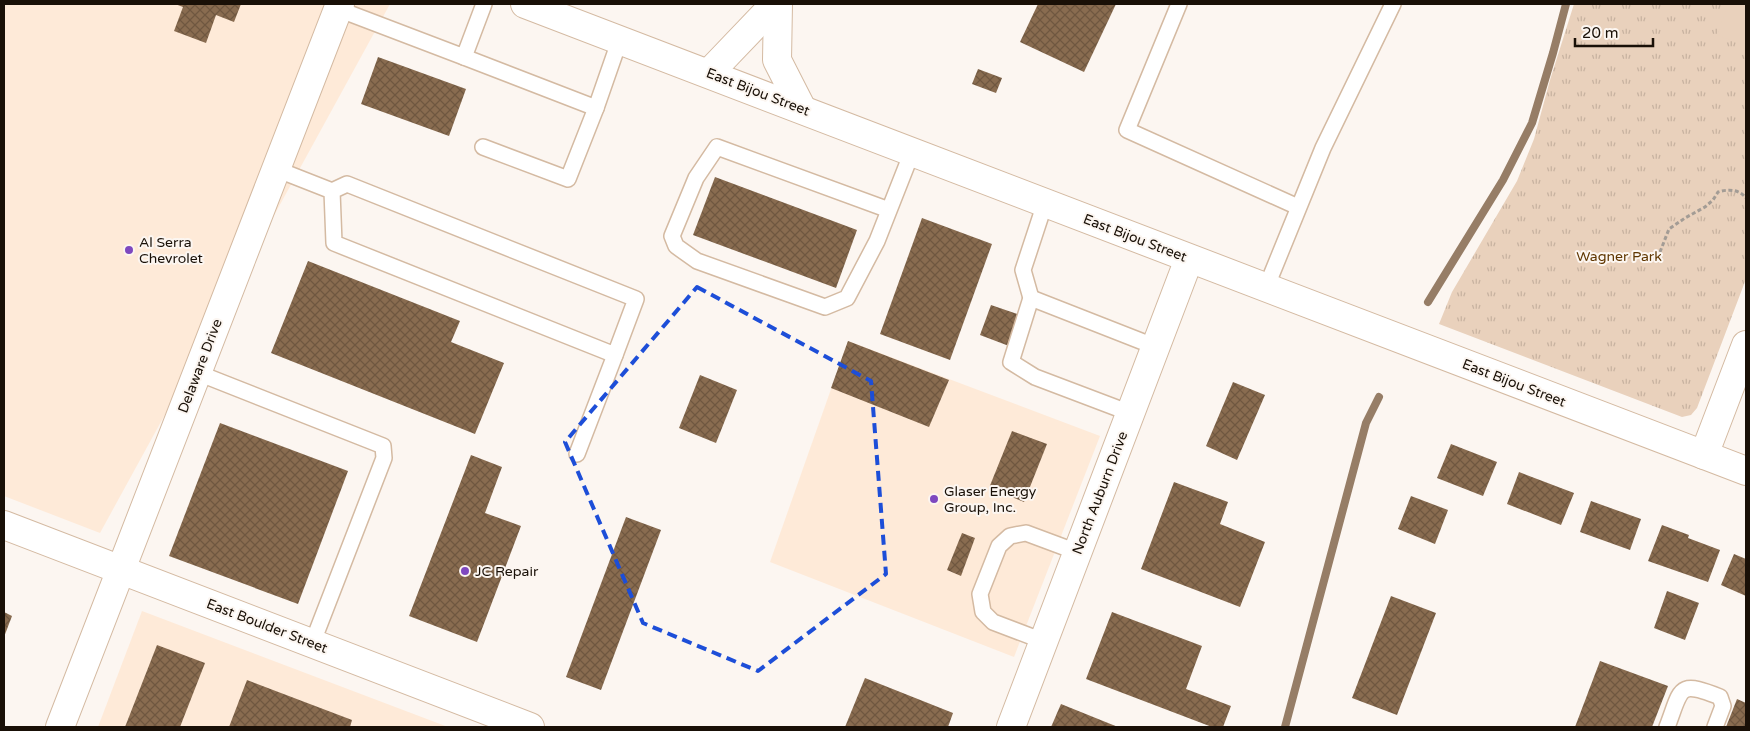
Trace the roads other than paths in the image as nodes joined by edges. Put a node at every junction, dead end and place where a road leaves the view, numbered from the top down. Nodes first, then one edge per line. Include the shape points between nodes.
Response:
1 (484, 4) edge
2 (525, 4) edge
3 (777, 4) edge
4 (1179, 4) edge
5 (1392, 4) edge
6 (339, 7) edge
7 (620, 39) junction
8 (464, 57) junction
9 (709, 74) junction
10 (596, 108) junction
11 (802, 109) junction
12 (484, 147) dead end
13 (912, 152) junction
14 (276, 169) junction
15 (332, 191) junction
16 (1045, 203) junction
17 (1298, 207) junction
18 (889, 210) junction
19 (1189, 259) junction
20 (1266, 288) junction
21 (1031, 298) junction
22 (1746, 345) edge
23 (1156, 347) junction
24 (615, 355) junction
25 (198, 372) junction
26 (1130, 413) junction
27 (577, 454) dead end
28 (1704, 455) junction
29 (1746, 471) edge
30 (4, 525) edge
31 (1077, 552) junction
32 (122, 571) junction
33 (1043, 641) junction
34 (312, 644) junction
35 (60, 727) edge
36 (530, 727) edge
37 (1010, 727) edge
38 (1667, 727) edge
39 (1715, 727) edge

1 - 8 lane
2 - 7 street, East Bijou Street
3 - 9 street
3 - 11 street via 776,60
4 - 17 lane via 1127,130
5 - 17 lane
6 - 8 lane
6 - 14 street, Delaware Drive
7 - 9 street, East Bijou Street
7 - 10 lane
8 - 10 lane
9 - 11 street, East Bijou Street
10 - 12 lane via 568,180
11 - 13 street, East Bijou Street
13 - 16 street, East Bijou Street
13 - 18 lane
14 - 15 lane
14 - 25 street, Delaware Drive
15 - 24 lane via 334,243
15 - 24 lane via 347,184 636,299
16 - 19 street, East Bijou Street
16 - 21 lane via 1023,270
17 - 20 lane
18 - 18 lane via 847,298 825,307 696,261 676,246 672,236 696,178 717,147
19 - 20 street, East Bijou Street
19 - 23 street, North Auburn Drive
20 - 28 street, East Bijou Street
21 - 23 lane
21 - 26 lane via 1011,362 1034,377
22 - 28 street
23 - 26 street, North Auburn Drive
24 - 27 lane
25 - 32 street, Delaware Drive
25 - 34 lane via 384,446 384,458
26 - 31 street, North Auburn Drive
28 - 29 street, East Bijou Street
30 - 32 street, East Boulder Street
31 - 33 street, North Auburn Drive
31 - 33 lane via 1026,533 1010,536 999,546 980,594 983,612 993,622
32 - 34 street, East Boulder Street
32 - 35 street, Delaware Drive
33 - 37 street, North Auburn Drive
34 - 36 street, East Boulder Street
38 - 39 lane via 1680,692 1688,687 1720,697 1723,706

